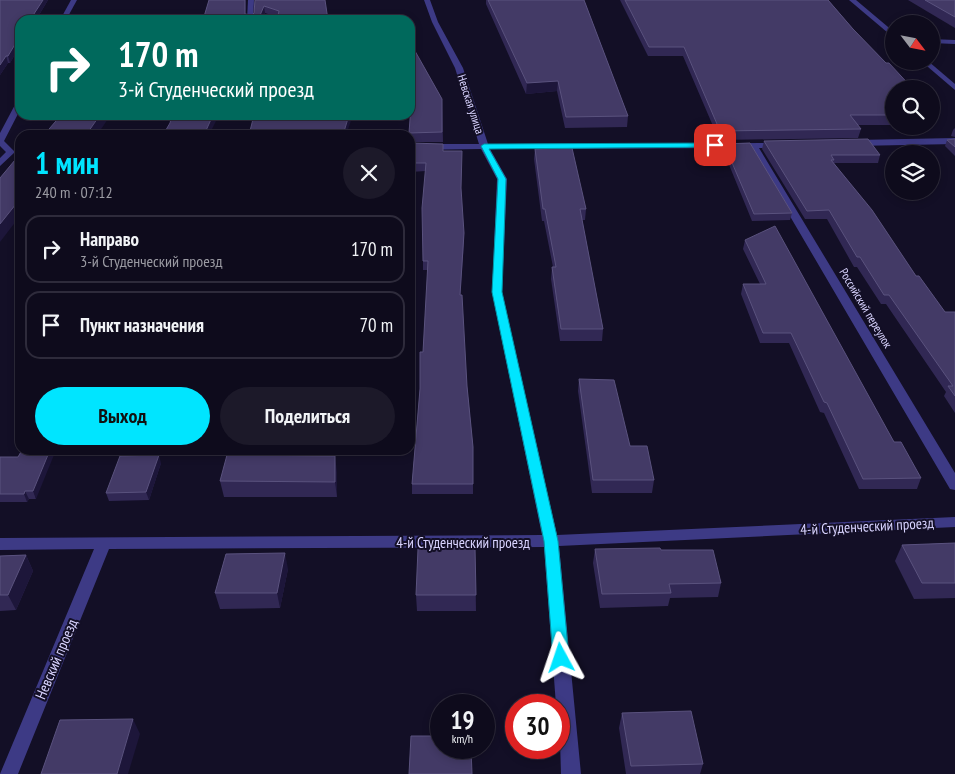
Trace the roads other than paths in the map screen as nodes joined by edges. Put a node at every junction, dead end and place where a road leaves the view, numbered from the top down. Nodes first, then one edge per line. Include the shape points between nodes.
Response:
1 (74, 0) edge
2 (251, 0) edge
3 (427, 0) edge
4 (852, 0) edge
5 (66, 15) edge
6 (250, 15) edge
7 (885, 28) edge
8 (940, 41) edge
9 (955, 42) edge
10 (934, 70) edge
11 (955, 88) edge
12 (15, 112) edge
13 (955, 141) edge
14 (849, 143) edge
15 (792, 144) edge
16 (753, 145) junction
17 (484, 146) junction
18 (415, 147) edge
19 (0, 152) edge
20 (15, 152) edge
21 (0, 164) edge
22 (955, 486) edge
23 (955, 522) edge
24 (551, 541) junction
25 (104, 543) junction
26 (0, 544) edge
27 (8, 774) edge
28 (571, 774) edge

1 - 5 street
2 - 6 street
3 - 17 street, Невская улица via 460,68
4 - 7 street
8 - 9 street
10 - 11 street
12 - 20 street via 0,141
13 - 14 street
15 - 16 street
16 - 17 street
16 - 22 street, Российский переулок
17 - 18 street
17 - 24 street, Невская улица via 502,179 497,292
19 - 20 street
20 - 21 street
23 - 24 street, 4-й Студенческий проезд
24 - 25 street, 4-й Студенческий проезд
24 - 28 street, Невская улица
25 - 26 street, 4-й Студенческий проезд
25 - 27 street, Невский проезд

